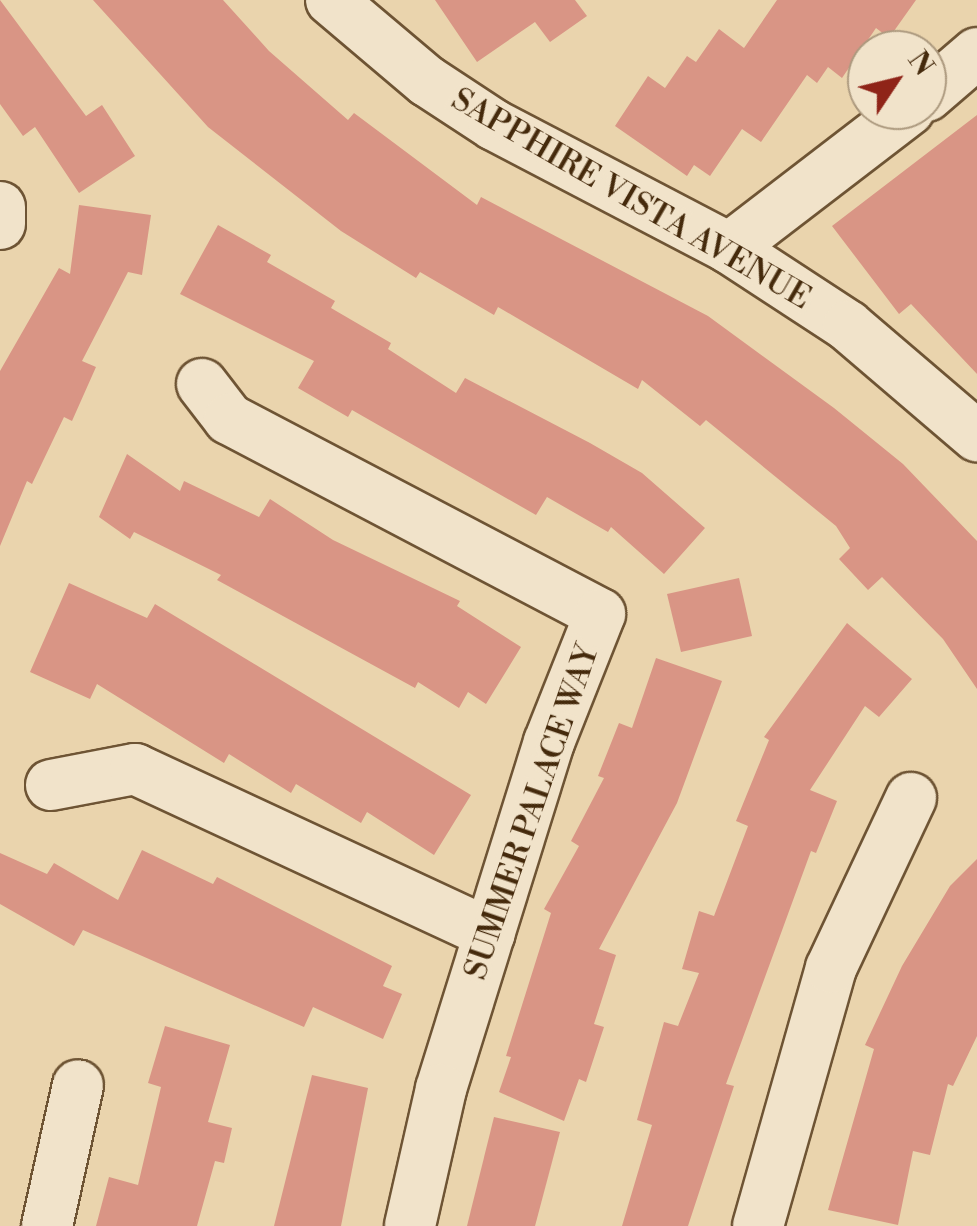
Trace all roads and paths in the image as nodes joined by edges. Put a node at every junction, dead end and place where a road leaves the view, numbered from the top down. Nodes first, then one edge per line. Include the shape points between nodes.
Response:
1 (333, 1) edge
2 (977, 53) edge
3 (947, 79) edge
4 (883, 130) edge
5 (0, 207) edge
6 (0, 224) edge
7 (729, 248) junction
8 (202, 384) dead end
9 (977, 436) edge
10 (51, 785) dead end
11 (911, 798) dead end
12 (490, 934) junction
13 (78, 1084) dead end
14 (47, 1226) edge
15 (410, 1226) edge
16 (758, 1226) edge

1 - 7 street, SAPPHIRE VISTA AVENUE via 494,126
2 - 3 street
4 - 7 street
5 - 6 street
7 - 9 street, SAPPHIRE VISTA AVENUE via 848,326
8 - 12 street, SUMMER PALACE WAY via 229,419 600,614 550,742
10 - 12 street via 135,769
11 - 16 street via 831,968
12 - 15 street, SUMMER PALACE WAY via 442,1089
13 - 14 street

